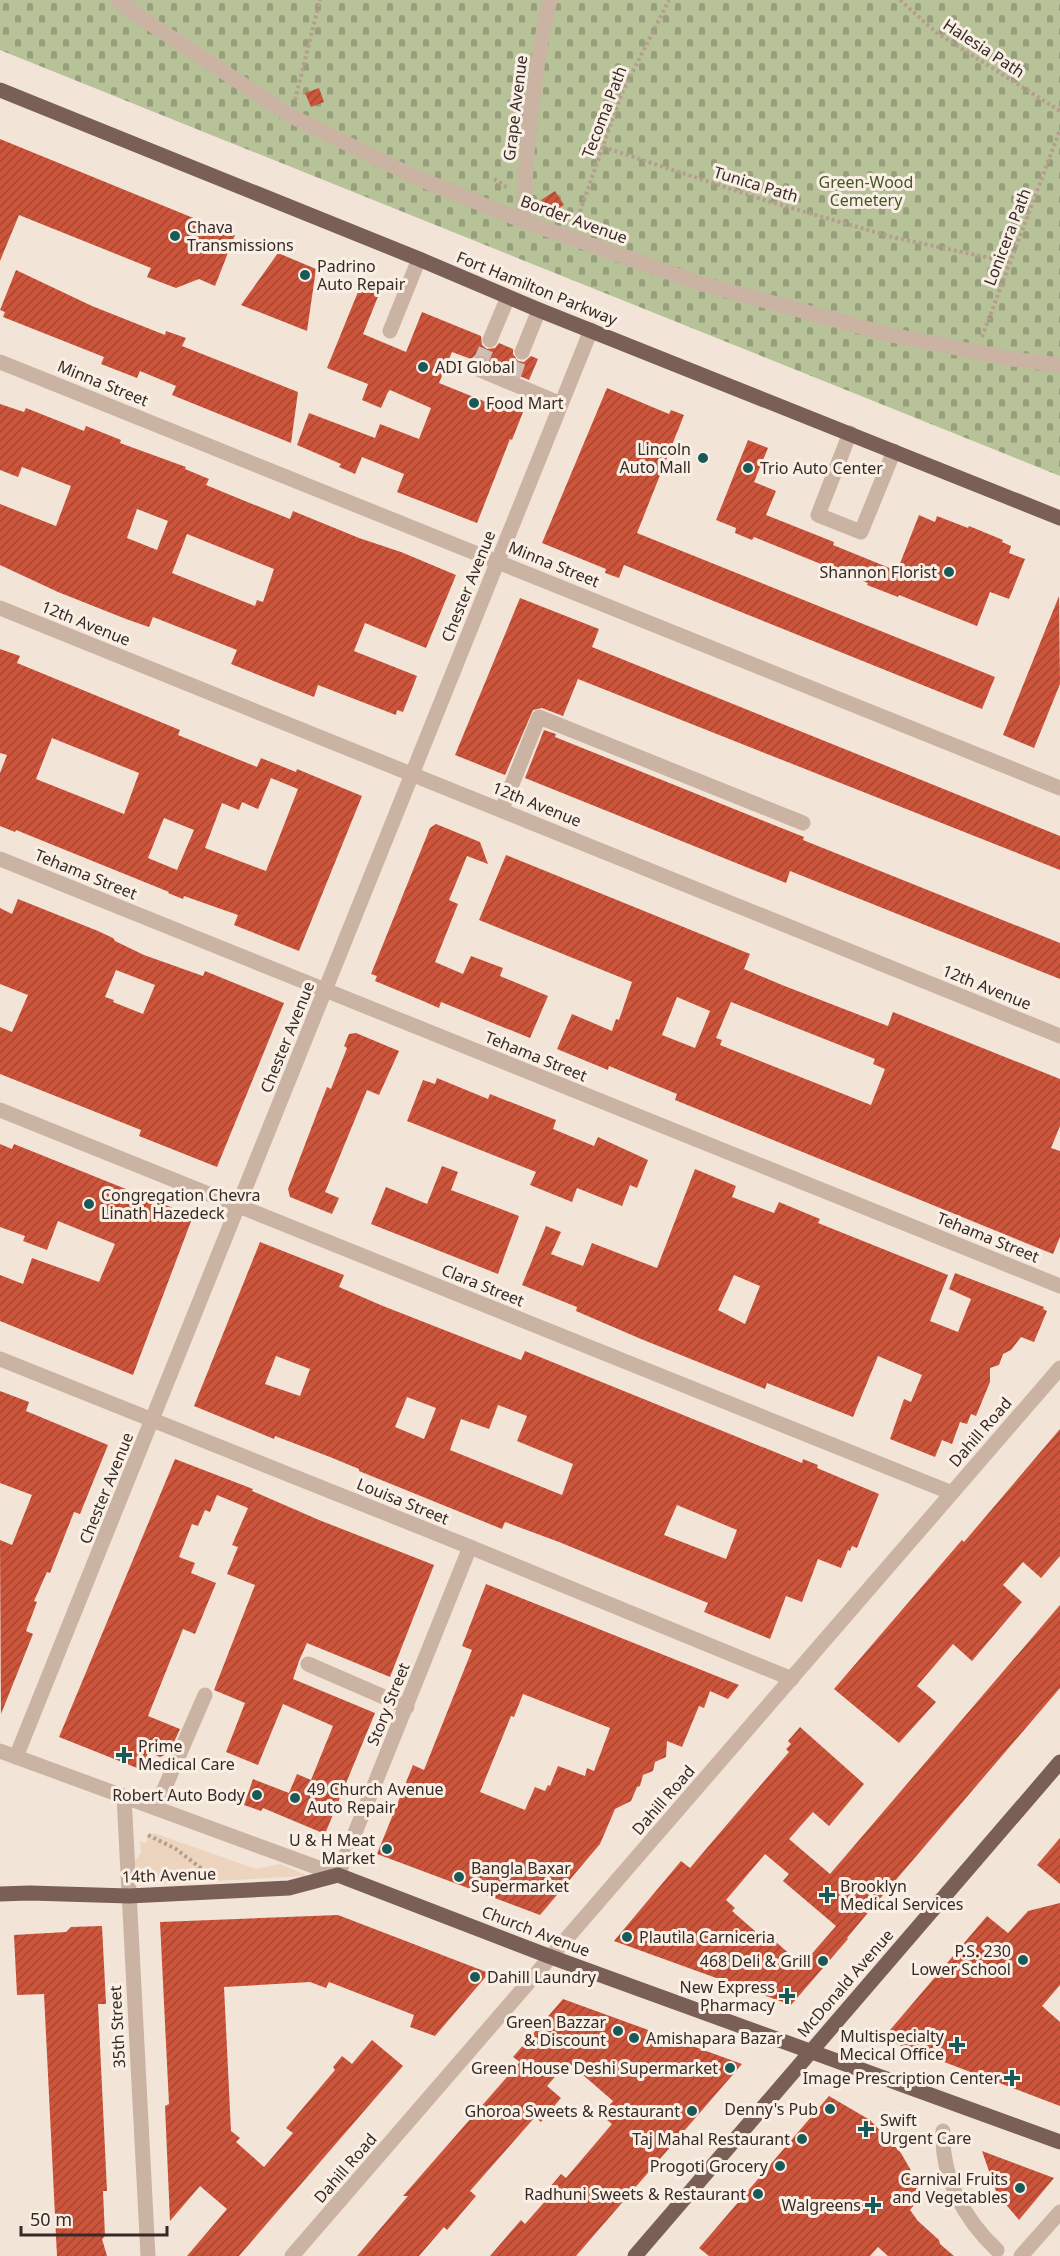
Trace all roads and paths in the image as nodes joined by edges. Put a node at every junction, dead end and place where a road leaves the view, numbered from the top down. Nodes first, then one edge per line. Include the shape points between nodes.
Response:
1 (118, 0) edge
2 (320, 0) edge
3 (550, 0) edge
4 (669, 0) edge
5 (900, 0) edge
6 (0, 90) edge
7 (1060, 111) edge
8 (291, 116) junction
9 (1060, 130) edge
10 (603, 147) junction
11 (523, 221) junction
12 (571, 238) junction
13 (419, 259) junction
14 (1009, 262) junction
15 (507, 297) junction
16 (539, 310) junction
17 (591, 330) junction
18 (390, 331) dead end
19 (490, 340) tunnel mouth
20 (522, 352) tunnel mouth
21 (977, 352) junction
22 (0, 362) edge
23 (480, 363) dead end
24 (1060, 365) edge
25 (561, 404) junction
26 (850, 433) junction
27 (894, 451) junction
28 (1060, 518) edge
29 (497, 561) junction
30 (0, 608) edge
31 (413, 773) junction
32 (1060, 788) edge
33 (502, 809) junction
34 (803, 823) dead end
35 (0, 859) edge
36 (324, 991) junction
37 (1060, 1036) edge
38 (0, 1110) edge
39 (238, 1206) junction
40 (1060, 1286) edge
41 (0, 1359) edge
42 (1060, 1368) edge
43 (152, 1421) junction
44 (952, 1493) junction
45 (470, 1547) junction
46 (308, 1664) dead end
47 (792, 1679) junction
48 (205, 1695) dead end
49 (407, 1707) junction
50 (0, 1751) edge
51 (16, 1757) junction
52 (1060, 1762) edge
53 (123, 1796) junction
54 (156, 1808) junction
55 (148, 1835) dead end
56 (338, 1875) junction
57 (212, 1876) dead end
58 (0, 1894) edge
59 (129, 1896) junction
60 (551, 1957) junction
61 (810, 2051) junction
62 (943, 2131) dead end
63 (1060, 2142) edge
64 (1060, 2212) edge
65 (997, 2250) dead end
66 (148, 2256) edge
67 (292, 2256) edge
68 (635, 2256) edge
69 (1021, 2256) edge

1 - 8 street, Border Avenue
2 - 8 path
3 - 11 street, Grape Avenue via 532,102
4 - 10 path, Tecoma Path via 621,95
5 - 7 path, Halesia Path via 937,33
6 - 13 main road, Fort Hamilton Parkway
8 - 11 street, Border Avenue via 415,177
9 - 14 path, Lonicera Path
10 - 12 path, Tecoma Path
10 - 14 path, Tunica Path via 835,221
11 - 12 street, Border Avenue
12 - 21 street, Border Avenue via 699,283 891,335
13 - 15 main road, Fort Hamilton Parkway
13 - 18 street
14 - 21 path, Lonicera Path
15 - 16 main road, Fort Hamilton Parkway
15 - 19 street
16 - 17 main road, Fort Hamilton Parkway
16 - 20 street
17 - 25 street, Chester Avenue
17 - 26 main road, Fort Hamilton Parkway
21 - 24 street, Border Avenue
22 - 29 street, Minna Street
23 - 25 street via 478,369 511,379
25 - 29 street, Chester Avenue
26 - 27 main road, Fort Hamilton Parkway
26 - 27 street via 818,515 861,532
27 - 28 main road, Fort Hamilton Parkway
29 - 31 street, Chester Avenue
29 - 32 street, Minna Street
30 - 31 street, 12th Avenue
31 - 33 street, 12th Avenue
31 - 36 street, Chester Avenue
33 - 34 street via 539,717
33 - 37 street, 12th Avenue
35 - 36 street, Tehama Street
36 - 39 street, Chester Avenue
36 - 40 street, Tehama Street
38 - 39 street, Clara Street
39 - 43 street, Chester Avenue
39 - 44 street, Clara Street
41 - 43 street, Louisa Street
42 - 44 street, Dahill Road
43 - 45 street, Louisa Street
43 - 51 street, Chester Avenue
44 - 47 street, Dahill Road
45 - 47 street, Louisa Street
45 - 49 street, Story Street
46 - 49 street
47 - 60 street, Dahill Road
48 - 54 street
49 - 56 street, Story Street
50 - 51 street, Church Avenue
51 - 53 street, Church Avenue
52 - 61 main road, McDonald Avenue
53 - 54 street, Church Avenue
53 - 59 street, 35th Street
54 - 56 street, Church Avenue
55 - 57 path via 176,1849
56 - 59 main road, 14th Avenue via 289,1888
56 - 60 main road, Church Avenue
58 - 59 main road, 14th Avenue
59 - 66 street, 35th Street
60 - 61 main road, Church Avenue
60 - 67 street, Dahill Road
61 - 63 main road, Church Avenue
61 - 68 main road, McDonald Avenue
62 - 65 street via 946,2162 959,2203
64 - 69 street

